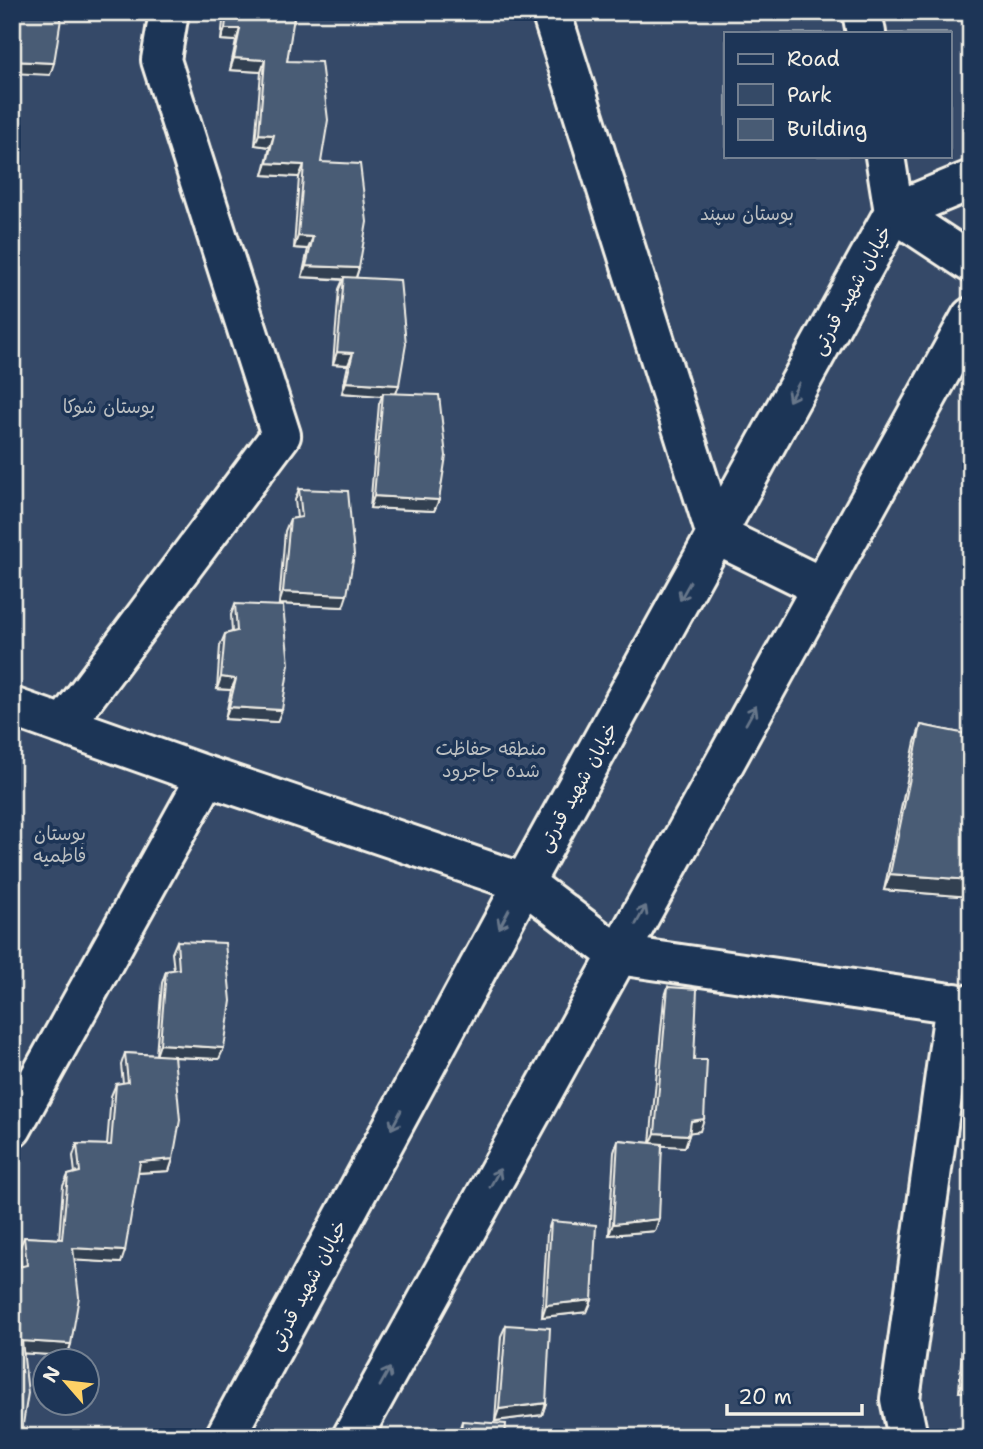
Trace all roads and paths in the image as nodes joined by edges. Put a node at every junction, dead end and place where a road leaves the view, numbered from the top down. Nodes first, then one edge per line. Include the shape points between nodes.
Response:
1 (169, 12) edge
2 (551, 12) edge
3 (862, 12) edge
4 (866, 32) edge
5 (885, 158) edge
6 (971, 180) edge
7 (894, 212) junction
8 (971, 263) edge
9 (971, 317) edge
10 (716, 535) junction
11 (822, 587) junction
12 (12, 707) edge
13 (64, 725) junction
14 (207, 776) junction
15 (524, 883) junction
16 (618, 955) junction
17 (963, 1004) edge
18 (12, 1128) edge
19 (225, 1437) edge
20 (352, 1437) edge
21 (908, 1437) edge

1 - 13 street via 161,60 281,435
2 - 10 street
3 - 4 street
5 - 7 street
6 - 7 street, خیابان شهید قدرتی
7 - 8 street
7 -> 10 street, خیابان شهید قدرتی
9 - 11 street
10 - 11 street
10 -> 15 street, خیابان شهید قدرتی
16 -> 11 street
12 - 13 street
13 - 14 street
14 - 15 street
14 - 18 street
15 - 16 street
15 -> 19 street, خیابان شهید قدرتی
16 - 17 street
20 -> 16 street
17 - 21 street via 900,1399

